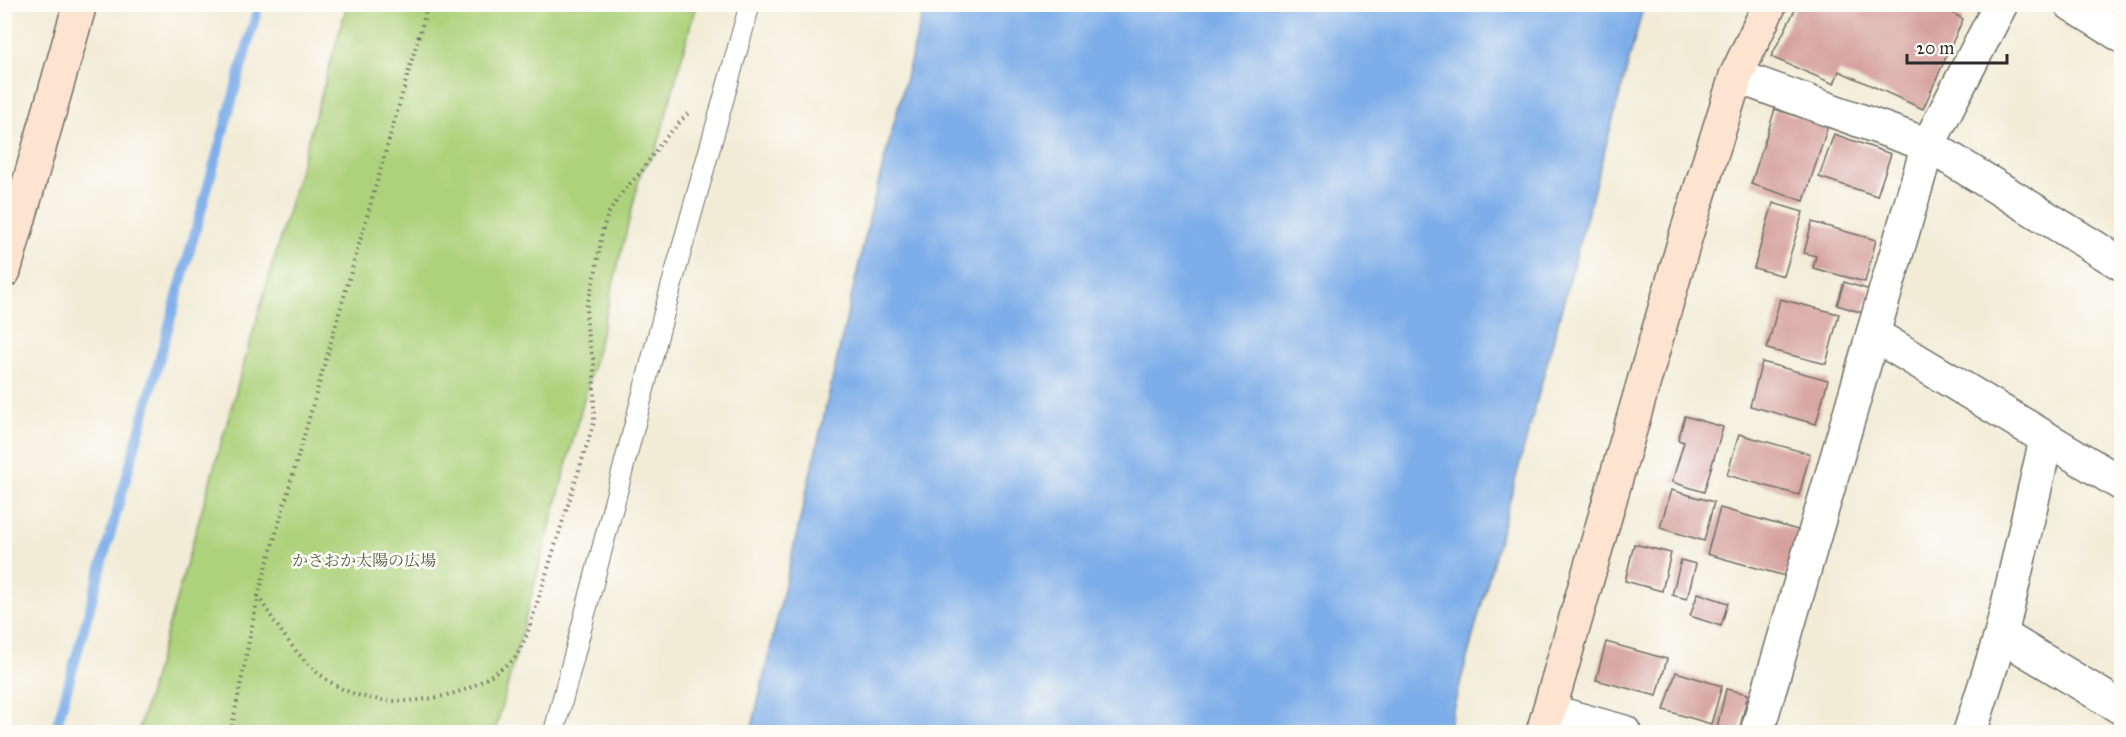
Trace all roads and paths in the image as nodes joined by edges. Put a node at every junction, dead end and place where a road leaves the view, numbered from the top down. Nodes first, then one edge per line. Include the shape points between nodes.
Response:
1 (80, 4) edge
2 (428, 4) edge
3 (750, 4) edge
4 (1770, 4) edge
5 (2001, 4) edge
6 (2071, 4) edge
7 (2121, 36) edge
8 (1736, 76) junction
9 (692, 109) dead end
10 (1928, 146) junction
11 (2121, 264) edge
12 (4, 271) edge
13 (1873, 334) junction
14 (2046, 440) junction
15 (2121, 484) edge
16 (258, 596) junction
17 (2001, 635) junction
18 (2121, 708) edge
19 (1546, 722) edge
20 (231, 732) edge
21 (554, 732) edge
22 (1624, 732) edge
23 (1756, 732) edge
24 (1970, 732) edge

1 - 12 street
2 - 16 path
3 - 21 lane
4 - 8 street
5 - 10 street
6 - 7 street
8 - 10 street
8 - 19 street
9 - 16 path via 623,191 603,228 586,309 594,362 594,422 527,635 514,659 465,690 428,699 387,700 356,695 328,680 297,654
10 - 11 street
10 - 13 street
13 - 14 street
13 - 23 street
14 - 15 street
14 - 17 street
16 - 20 path
17 - 18 street
17 - 24 street
19 - 22 street

